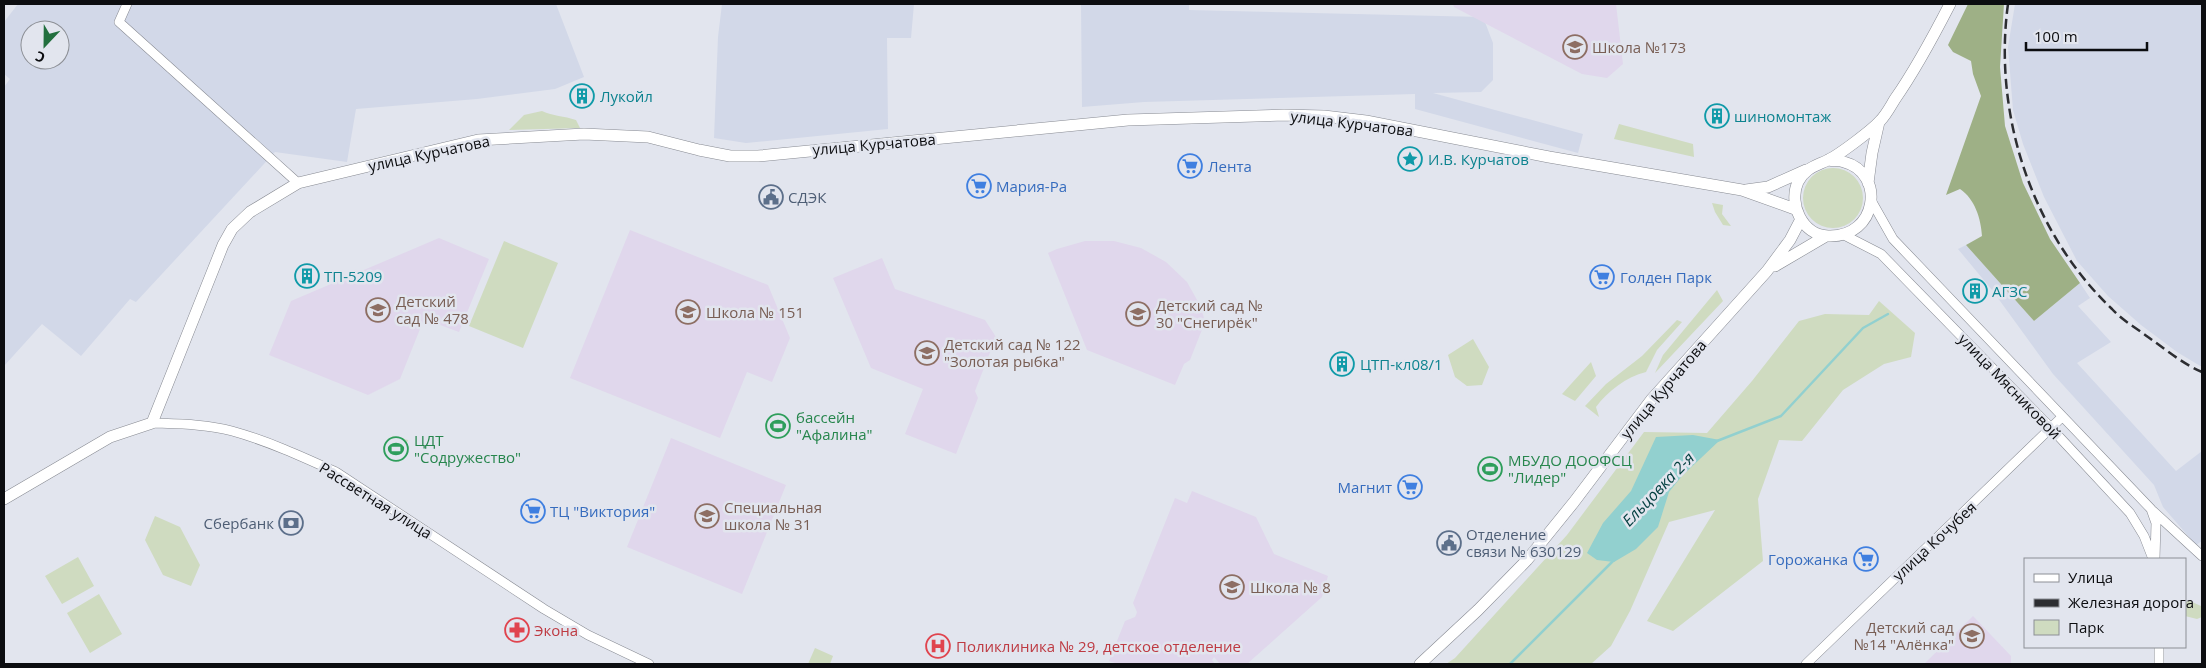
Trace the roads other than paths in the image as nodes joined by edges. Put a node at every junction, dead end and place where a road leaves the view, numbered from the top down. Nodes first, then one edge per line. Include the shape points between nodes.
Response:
1 (127, 4) edge
2 (1950, 4) edge
3 (1879, 122) junction
4 (1829, 160) junction
5 (1806, 170) junction
6 (298, 183) junction
7 (1868, 183) junction
8 (1742, 190) junction
9 (1872, 202) junction
10 (1795, 208) junction
11 (1801, 219) junction
12 (1826, 236) junction
13 (1844, 236) junction
14 (1767, 271) junction
15 (2062, 417) junction
16 (152, 423) junction
17 (2051, 428) junction
18 (4, 499) edge
19 (2151, 509) junction
20 (2202, 556) edge
21 (2154, 558) edge
22 (2154, 558) edge
23 (2158, 648) edge
24 (649, 664) edge
25 (1420, 664) edge
26 (1806, 664) edge
27 (2159, 664) edge

1 - 6 street via 118,22
2 - 3 main road via 1928,46
3 - 4 main road
3 - 7 main road
4 - 5 main road
4 - 7 main road via 1845,162 1859,170
5 - 8 main road via 1768,187
5 - 10 main road via 1798,182
6 - 8 main road, улица Курчатова via 410,154 478,140 526,136 648,137 730,156 758,156 1128,120 1284,115 1366,121
6 - 16 main road, улица Курчатова via 262,202 232,229
7 - 9 main road
8 - 10 main road
9 - 13 main road via 1867,217
9 - 15 street, улица Мясниковой via 1893,239
10 - 11 main road
11 - 12 main road via 1816,233
11 - 14 main road
12 - 13 main road
12 - 14 main road
13 - 17 street, улица Мясниковой via 1882,254
14 - 25 main road, улица Курчатова via 1651,400 1527,560
15 - 17 street, улица Кочубея
15 - 19 street, улица Мясниковой
16 - 18 main road, Рассветная улица via 110,437
16 - 24 street, Рассветная улица via 192,424 231,430 336,472 544,609 588,635
17 - 21 street, улица Мясниковой via 2130,513
17 - 26 street, улица Кочубея
19 - 20 street, улица Мясниковой
19 - 22 street, улица Мясниковой via 2156,523
23 - 27 street

